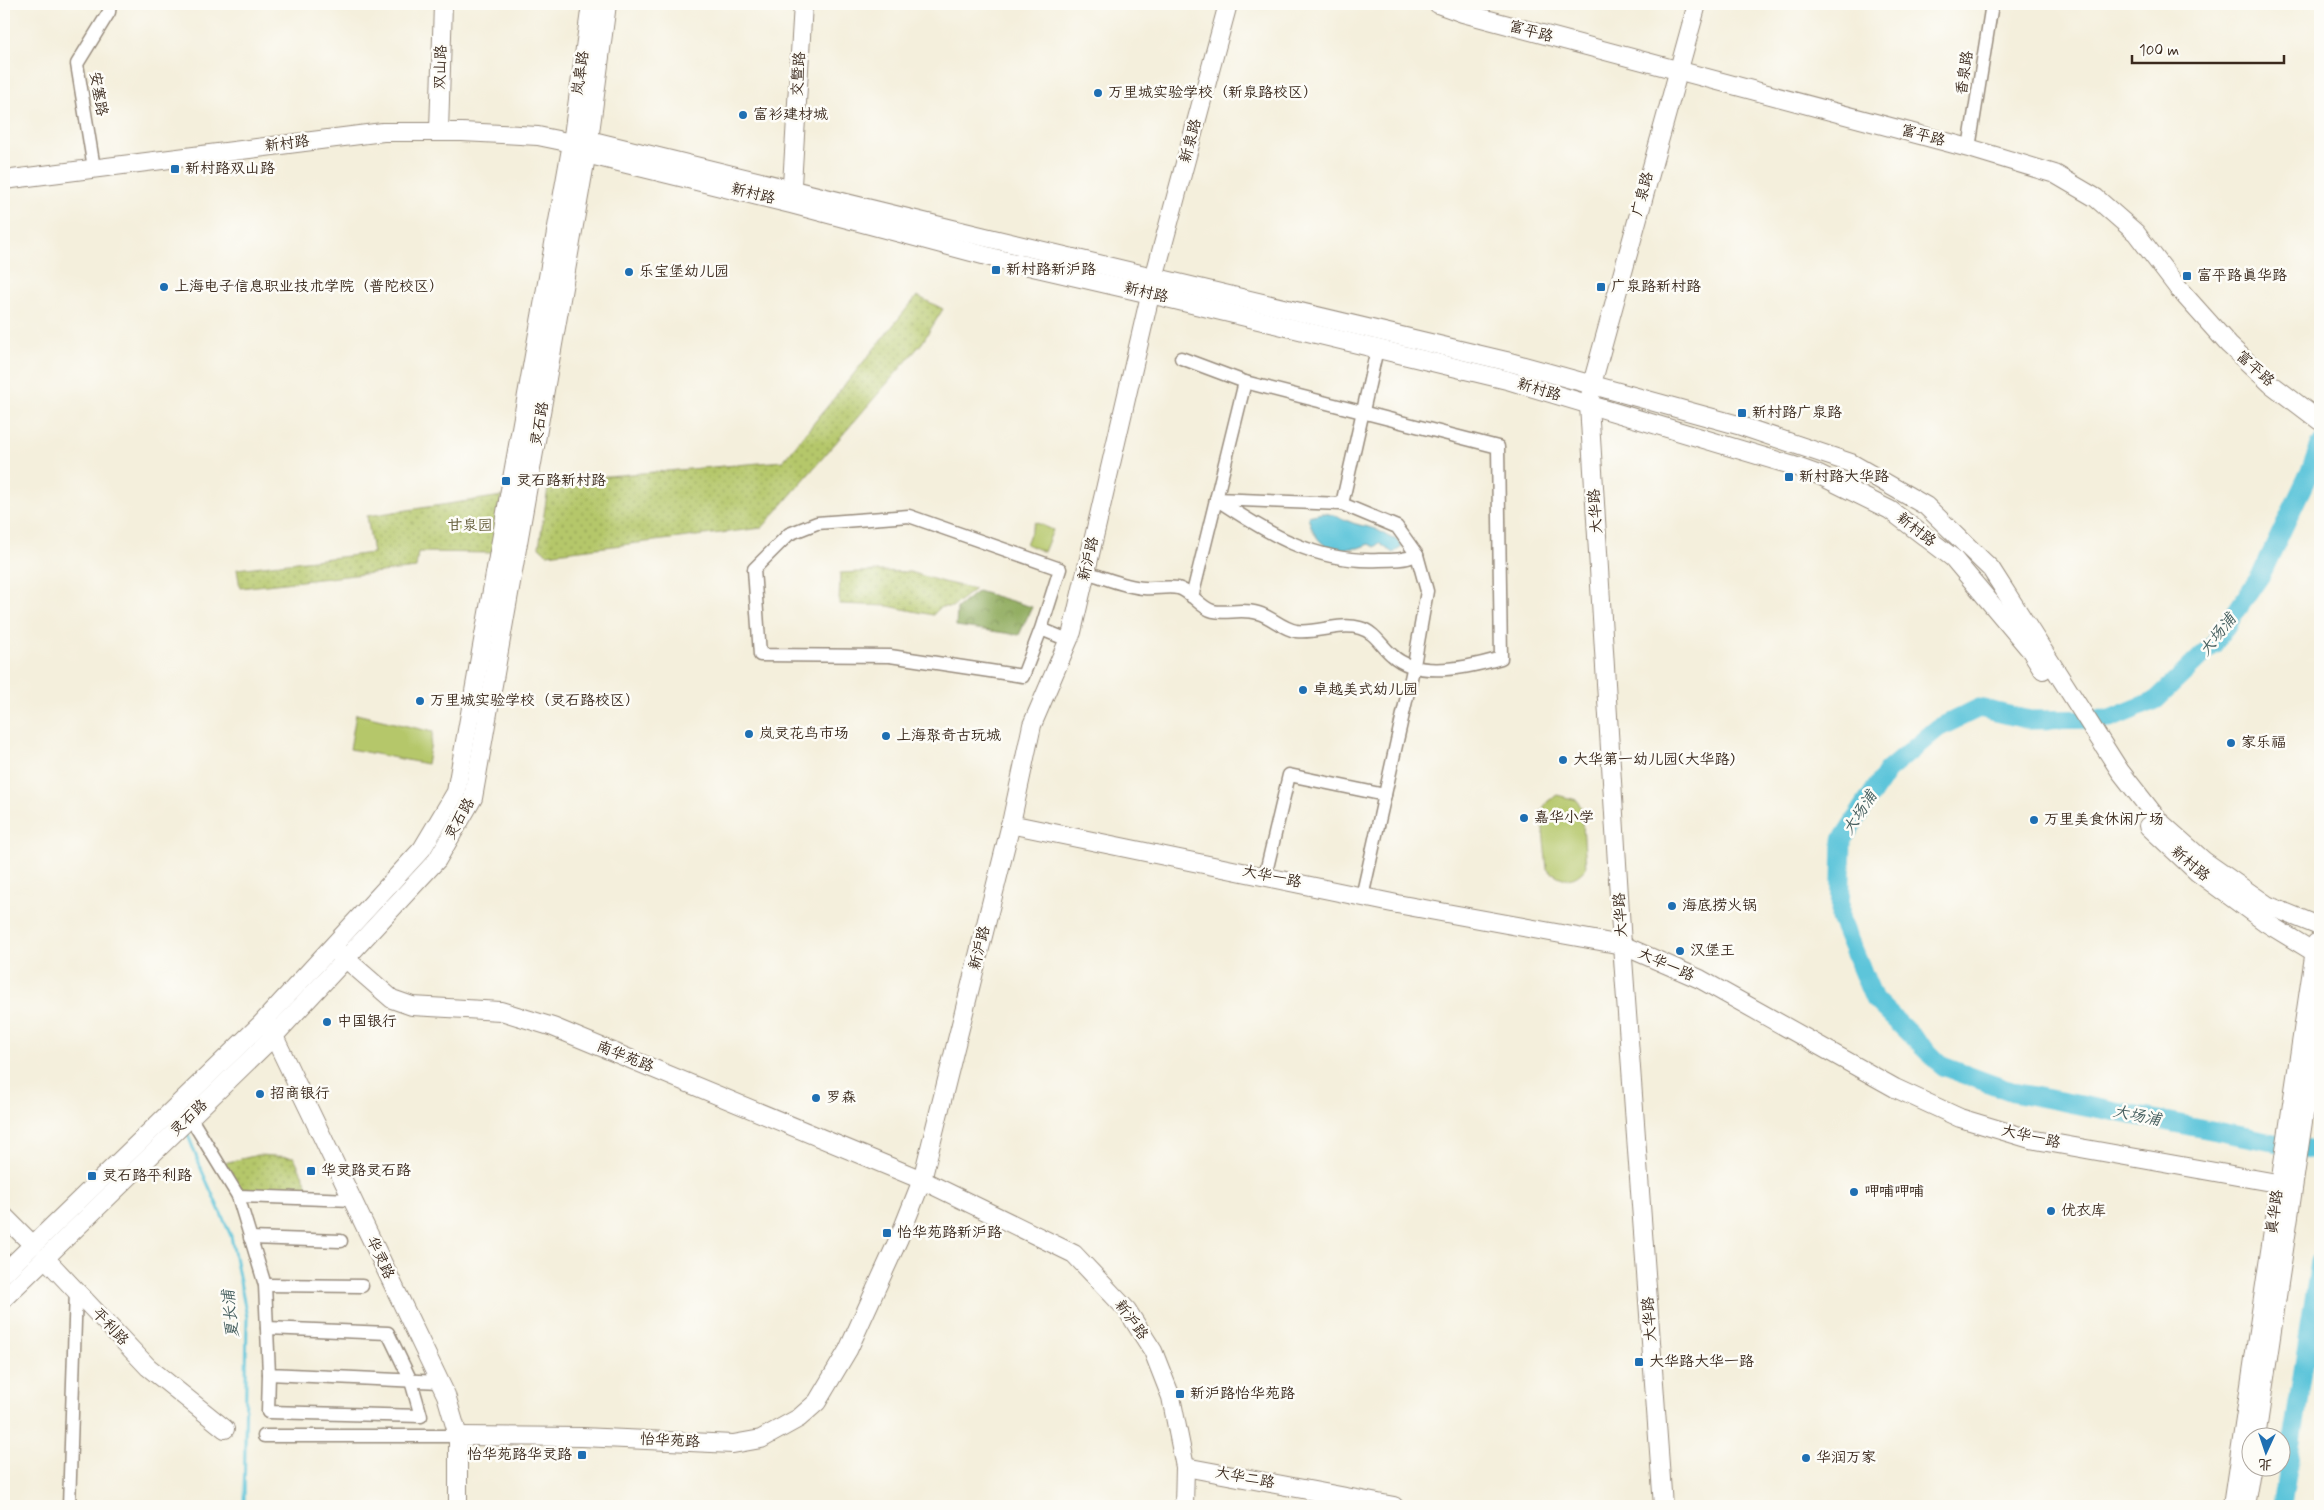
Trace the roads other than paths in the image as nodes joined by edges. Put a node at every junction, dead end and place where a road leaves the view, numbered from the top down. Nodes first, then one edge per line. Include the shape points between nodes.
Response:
1 (110, 4) edge
2 (443, 4) edge
3 (591, 4) edge
4 (607, 4) edge
5 (803, 4) edge
6 (1228, 4) edge
7 (1438, 4) edge
8 (1697, 4) edge
9 (1992, 4) edge
10 (1677, 71) junction
11 (440, 131) junction
12 (582, 146) junction
13 (1969, 148) junction
14 (94, 168) junction
15 (4, 180) edge
16 (792, 196) junction
17 (1152, 286) junction
18 (1378, 349) junction
19 (1181, 358) dead end
20 (1246, 382) junction
21 (1592, 384) junction
22 (1589, 405) junction
23 (1363, 412) junction
24 (2316, 418) edge
25 (1216, 498) junction
26 (1342, 504) junction
27 (1417, 555) junction
28 (1085, 572) junction
29 (1192, 597) junction
30 (1041, 629) junction
31 (1068, 640) junction
32 (1414, 665) junction
33 (2059, 685) junction
34 (2099, 749) junction
35 (1385, 795) junction
36 (1010, 824) junction
37 (1265, 876) junction
38 (1362, 897) junction
39 (2320, 924) edge
40 (1622, 945) junction
41 (332, 947) junction
42 (2317, 954) edge
43 (346, 958) junction
44 (2320, 1006) edge
45 (267, 1018) junction
46 (274, 1037) junction
47 (2298, 1108) junction
48 (190, 1118) junction
49 (922, 1180) junction
50 (2286, 1184) junction
51 (238, 1196) junction
52 (353, 1200) junction
53 (4, 1216) edge
54 (250, 1238) junction
55 (341, 1241) dead end
56 (33, 1245) junction
57 (45, 1258) junction
58 (4, 1273) edge
59 (265, 1285) junction
60 (362, 1286) dead end
61 (76, 1290) junction
62 (4, 1298) edge
63 (267, 1328) junction
64 (269, 1374) junction
65 (411, 1381) junction
66 (440, 1382) junction
67 (2257, 1428) edge
68 (224, 1429) dead end
69 (264, 1436) dead end
70 (458, 1436) junction
71 (1185, 1467) junction
72 (2250, 1478) edge
73 (69, 1506) edge
74 (458, 1506) edge
75 (1184, 1506) edge
76 (1394, 1506) edge
77 (1663, 1506) edge
78 (2232, 1506) edge
79 (2245, 1506) edge

1 - 14 street, 安塞路 via 109,12 77,64
2 - 11 main road, 双山路
3 - 12 main road, 岚皋路
4 - 12 main road, 岚皋路
5 - 16 main road, 交暨路
6 - 17 main road, 新泉路
7 - 10 main road, 富平路
8 - 10 main road, 广泉路
9 - 13 street, 香泉路
10 - 13 main road, 富平路
10 - 21 main road, 广泉路
11 - 12 main road, 新村路 via 538,136
11 - 14 main road, 新村路 via 356,135
12 - 16 main road, 新村路
12 - 41 main road, 灵石路 via 456,792 422,849
12 - 43 main road, 灵石路 via 473,798 437,860
13 - 24 main road, 富平路 via 2055,174 2096,198 2136,232 2178,288 2228,345 2270,384
14 - 15 main road, 新村路
16 - 17 main road, 新村路 via 998,259
17 - 18 main road, 新村路
17 - 21 main road, 新村路 via 1506,361
17 - 28 main road, 新沪路
18 - 22 main road, 新村路 via 1507,380
18 - 23 street
19 - 20 street
20 - 23 street
20 - 25 street
21 - 22 main road, 大华路
21 - 33 main road, 新村路 via 1738,425 1851,463 1926,506 1991,569
22 - 33 main road, 新村路 via 1791,465 1890,510 1953,558
22 - 40 main road, 大华路
23 - 26 street
23 - 32 street via 1498,447 1501,658 1471,667 1434,670
25 - 26 street
25 - 27 street via 1262,530 1333,558 1370,561 1408,559
25 - 29 street
26 - 27 street via 1397,527
27 - 32 street via 1427,591
28 - 29 street via 1142,588 1180,588
28 - 31 main road, 新沪路
29 - 32 street via 1213,611 1244,609 1261,613 1279,625 1297,631 1361,628 1379,640 1392,656
30 - 30 street via 1060,569 908,516 817,524 789,534 754,569 760,655 890,656 1023,676
30 - 31 street
31 - 36 main road, 新沪路 via 1032,724
32 - 35 street
33 - 34 main road, 新村路
34 - 39 main road, 新村路 via 2158,821 2204,861 2267,905
34 - 42 main road, 新村路 via 2112,780 2152,831 2196,872 2265,922
35 - 37 street via 1289,775
35 - 38 street
36 - 37 main road, 大华一路
36 - 49 main road, 新沪路
37 - 38 main road, 大华一路
38 - 40 main road, 大华一路
39 - 42 main road, 真华路
40 - 50 main road, 大华一路 via 1700,979 1896,1088 1960,1118 2030,1139
40 - 77 main road, 大华路
41 - 43 main road, 南华苑路
41 - 45 main road, 灵石路
42 - 47 main road, 真华路
43 - 46 main road, 灵石路
43 - 49 main road, 南华苑路 via 392,999 412,1006 500,1011 553,1028
44 - 47 main road, 真华路
45 - 46 main road, 华灵路
45 - 56 main road, 灵石路
46 - 48 main road, 灵石路
46 - 52 main road, 华灵路
47 - 50 main road, 真华路
48 - 51 street
48 - 57 main road, 灵石路
49 - 70 main road, 怡华苑路 via 848,1350 817,1402 799,1418 761,1439 733,1444 582,1437
49 - 71 main road, 新沪路 via 1074,1254 1127,1310 1153,1351 1171,1397
50 - 67 main road, 真华路
50 - 78 main road, 真华路
51 - 52 street
51 - 54 street
52 - 66 main road, 华灵路
53 - 56 main road, 平利路
54 - 55 street
54 - 59 street
56 - 57 street, 平利路
56 - 58 main road, 灵石路
57 - 61 main road, 平利路
57 - 62 main road, 灵石路
59 - 60 street
59 - 63 street
61 - 68 main road, 平利路 via 154,1372
61 - 73 street
63 - 64 street
63 - 65 street via 388,1333
64 - 65 street
64 - 65 street via 268,1412 421,1416
65 - 66 street
66 - 70 main road, 华灵路
69 - 70 street, 怡华苑路
70 - 74 main road, 华灵路
71 - 75 main road, 新沪路
71 - 76 main road, 大华二路
72 - 79 main road

